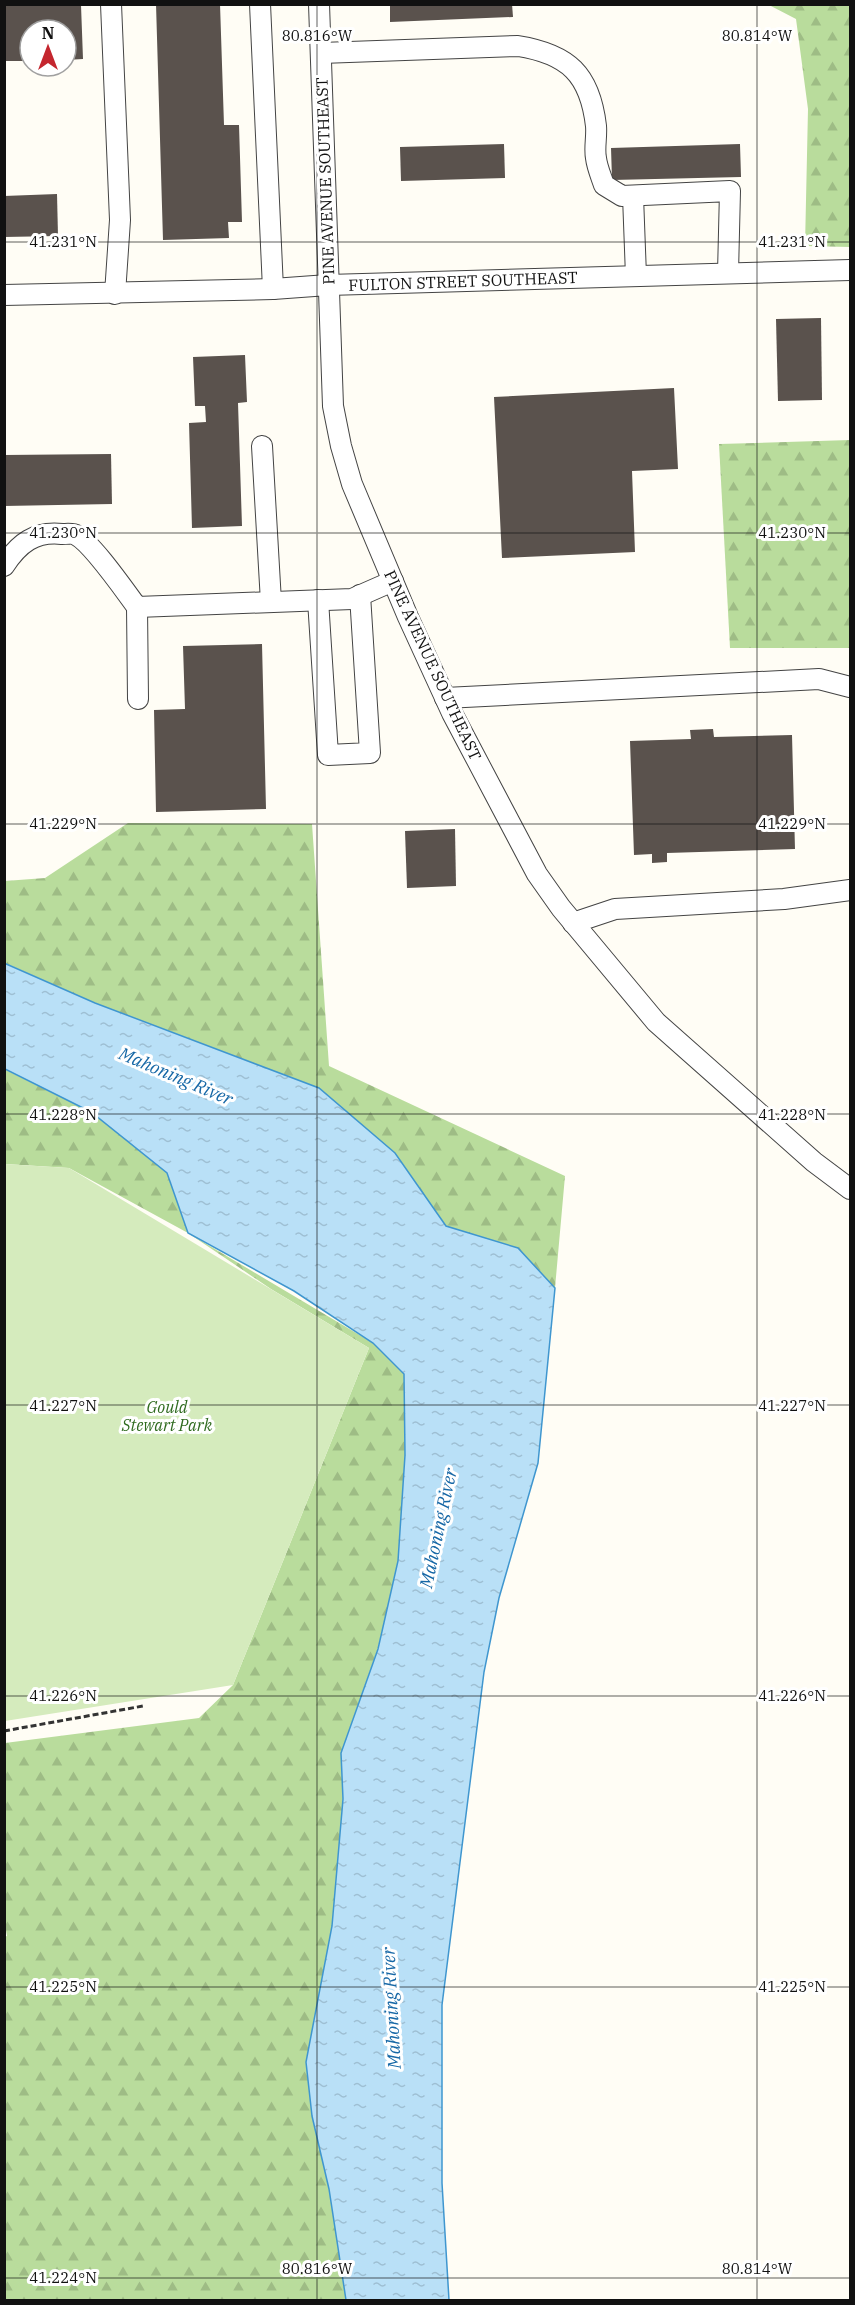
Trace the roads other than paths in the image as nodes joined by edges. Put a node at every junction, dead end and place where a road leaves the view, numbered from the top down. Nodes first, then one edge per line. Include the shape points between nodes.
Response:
1 (111, 4) edge
2 (260, 4) edge
3 (320, 4) edge
4 (321, 53) junction
5 (633, 196) junction
6 (850, 270) edge
7 (728, 273) junction
8 (636, 276) junction
9 (328, 285) junction
10 (273, 289) junction
11 (115, 294) junction
12 (4, 295) edge
13 (262, 446) dead end
14 (4, 566) edge
15 (393, 581) junction
16 (360, 595) junction
17 (318, 600) junction
18 (271, 602) junction
19 (137, 607) junction
20 (850, 687) edge
21 (445, 698) junction
22 (138, 699) dead end
23 (850, 890) edge
24 (573, 923) junction
25 (850, 1189) edge

1 - 11 street via 120,220
2 - 10 street
3 - 4 street, PINE AVENUE SOUTHEAST
4 - 5 street via 518,46 539,49 576,71 590,94 596,158 604,185 622,196
4 - 9 street, PINE AVENUE SOUTHEAST
5 - 7 street via 730,191
5 - 8 street
6 - 7 street, FULTON STREET SOUTHEAST
7 - 8 street, FULTON STREET SOUTHEAST
8 - 9 street, FULTON STREET SOUTHEAST
9 - 10 street, FULTON STREET SOUTHEAST
9 - 15 street, PINE AVENUE SOUTHEAST via 333,406 341,446 352,484
10 - 11 street, FULTON STREET SOUTHEAST
11 - 12 street, FULTON STREET SOUTHEAST
13 - 18 street
14 - 19 street via 14,550 34,536 76,535
15 - 16 street
15 - 21 street, PINE AVENUE SOUTHEAST
16 - 17 street via 352,599
16 - 17 street via 370,753 328,755
17 - 18 street
18 - 19 street
19 - 22 street
20 - 21 street via 819,679
21 - 24 street, PINE AVENUE SOUTHEAST via 537,874
23 - 24 street via 783,899 615,909
24 - 25 street, PINE AVENUE SOUTHEAST via 656,1022 814,1162

